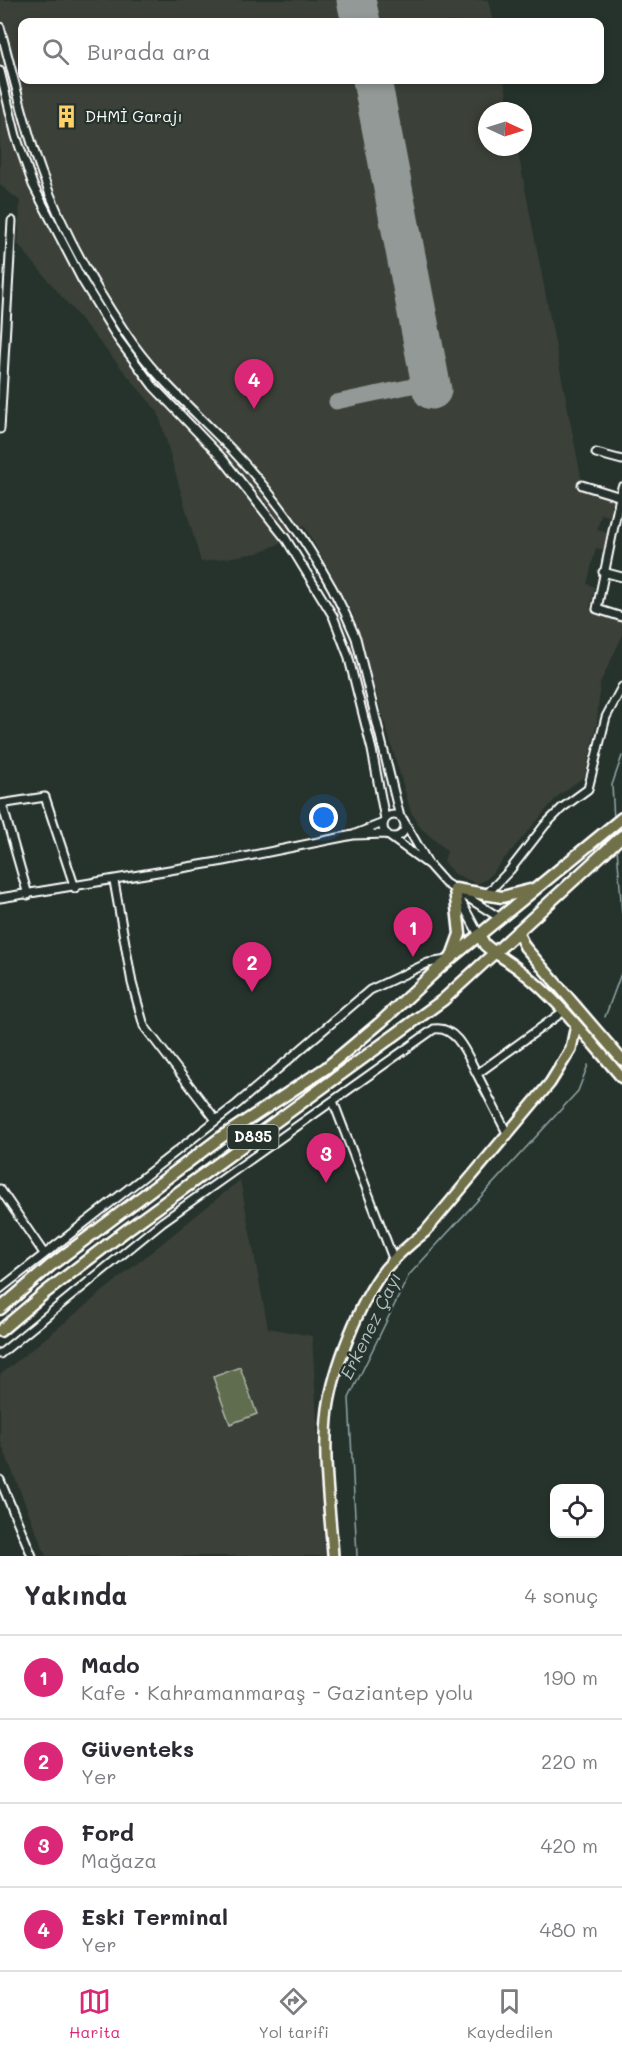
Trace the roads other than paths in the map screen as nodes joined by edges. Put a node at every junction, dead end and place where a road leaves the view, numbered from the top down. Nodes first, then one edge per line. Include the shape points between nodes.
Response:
1 (0, 27) edge
2 (0, 70) edge
3 (12, 221) dead end
4 (10, 249) junction
5 (0, 252) edge
6 (4, 289) edge
7 (3, 333) edge
8 (2, 380) edge
9 (0, 416) edge
10 (0, 429) edge
11 (226, 445) junction
12 (217, 453) junction
13 (596, 453) dead end
14 (622, 460) edge
15 (582, 485) dead end
16 (622, 487) edge
17 (621, 496) edge
18 (612, 536) junction
19 (622, 538) edge
20 (603, 572) junction
21 (622, 577) edge
22 (622, 617) edge
23 (622, 687) edge
24 (1, 804) edge
25 (622, 818) edge
26 (402, 819) junction
27 (384, 821) junction
28 (352, 835) junction
29 (388, 835) junction
30 (622, 837) edge
31 (429, 865) junction
32 (114, 881) junction
33 (75, 888) junction
34 (536, 888) junction
35 (455, 889) junction
36 (28, 896) junction
37 (485, 896) junction
38 (0, 898) edge
39 (500, 918) junction
40 (517, 932) junction
41 (479, 934) junction
42 (495, 953) junction
43 (451, 959) junction
44 (564, 1011) junction
45 (576, 1025) junction
46 (622, 1060) edge
47 (477, 1074) junction
48 (622, 1077) edge
49 (333, 1101) junction
50 (216, 1120) junction
51 (507, 1135) junction
52 (0, 1189) edge
53 (44, 1252) junction
54 (394, 1261) junction
55 (0, 1289) edge
56 (0, 1309) edge
57 (0, 1331) edge
58 (0, 1354) edge
59 (0, 1480) edge
60 (32, 1556) edge
61 (333, 1556) edge

1 - 11 street via 42,174 78,253 125,333 160,378
2 - 12 street via 33,185 82,280 153,386
3 - 4 street
4 - 5 street
4 - 6 street
6 - 7 street
7 - 8 street
8 - 9 street
9 - 10 street
11 - 12 street
11 - 26 street via 297,531 346,614 356,638
12 - 27 street via 294,550 333,616 348,655
13 - 14 street
15 - 17 street
16 - 17 street
17 - 18 street
18 - 19 street
18 - 20 street
20 - 21 street
20 - 22 street via 597,609
23 - 37 street via 606,717 588,789 545,825
24 - 33 street via 45,797
24 - 36 street
25 - 34 highway, D835
26 - 27 street via 390,815
26 - 29 street via 404,829 400,835
26 - 31 street
27 - 28 street
27 - 29 street
28 - 29 street
28 - 32 street
29 - 31 street
30 - 40 highway, D835
31 - 35 street
32 - 33 street
32 - 50 street via 132,983 144,1026
33 - 36 street
34 - 37 highway via 502,897
34 - 39 highway, D835
35 - 37 highway
35 - 39 street
35 - 41 street
35 - 43 highway via 460,934
36 - 38 street
39 - 40 highway
39 - 41 highway, D835
40 - 42 highway, D835
40 - 46 main road via 525,947
41 - 42 highway
41 - 43 highway, D835
42 - 44 main road via 537,981
42 - 57 highway, D835 via 443,1000 128,1229
43 - 50 street via 428,963 370,990
43 - 56 highway, D835 via 326,1068 220,1138 50,1266
44 - 45 main road
44 - 47 street
45 - 48 main road
45 - 51 main road via 571,1049 550,1083
47 - 49 street via 452,1033 438,1028
47 - 51 street
49 - 54 street
49 - 58 street via 162,1222
50 - 53 street
51 - 54 main road via 425,1232
52 - 53 street
53 - 55 street
54 - 61 main road via 367,1300 349,1339 328,1409 326,1446
59 - 60 street

